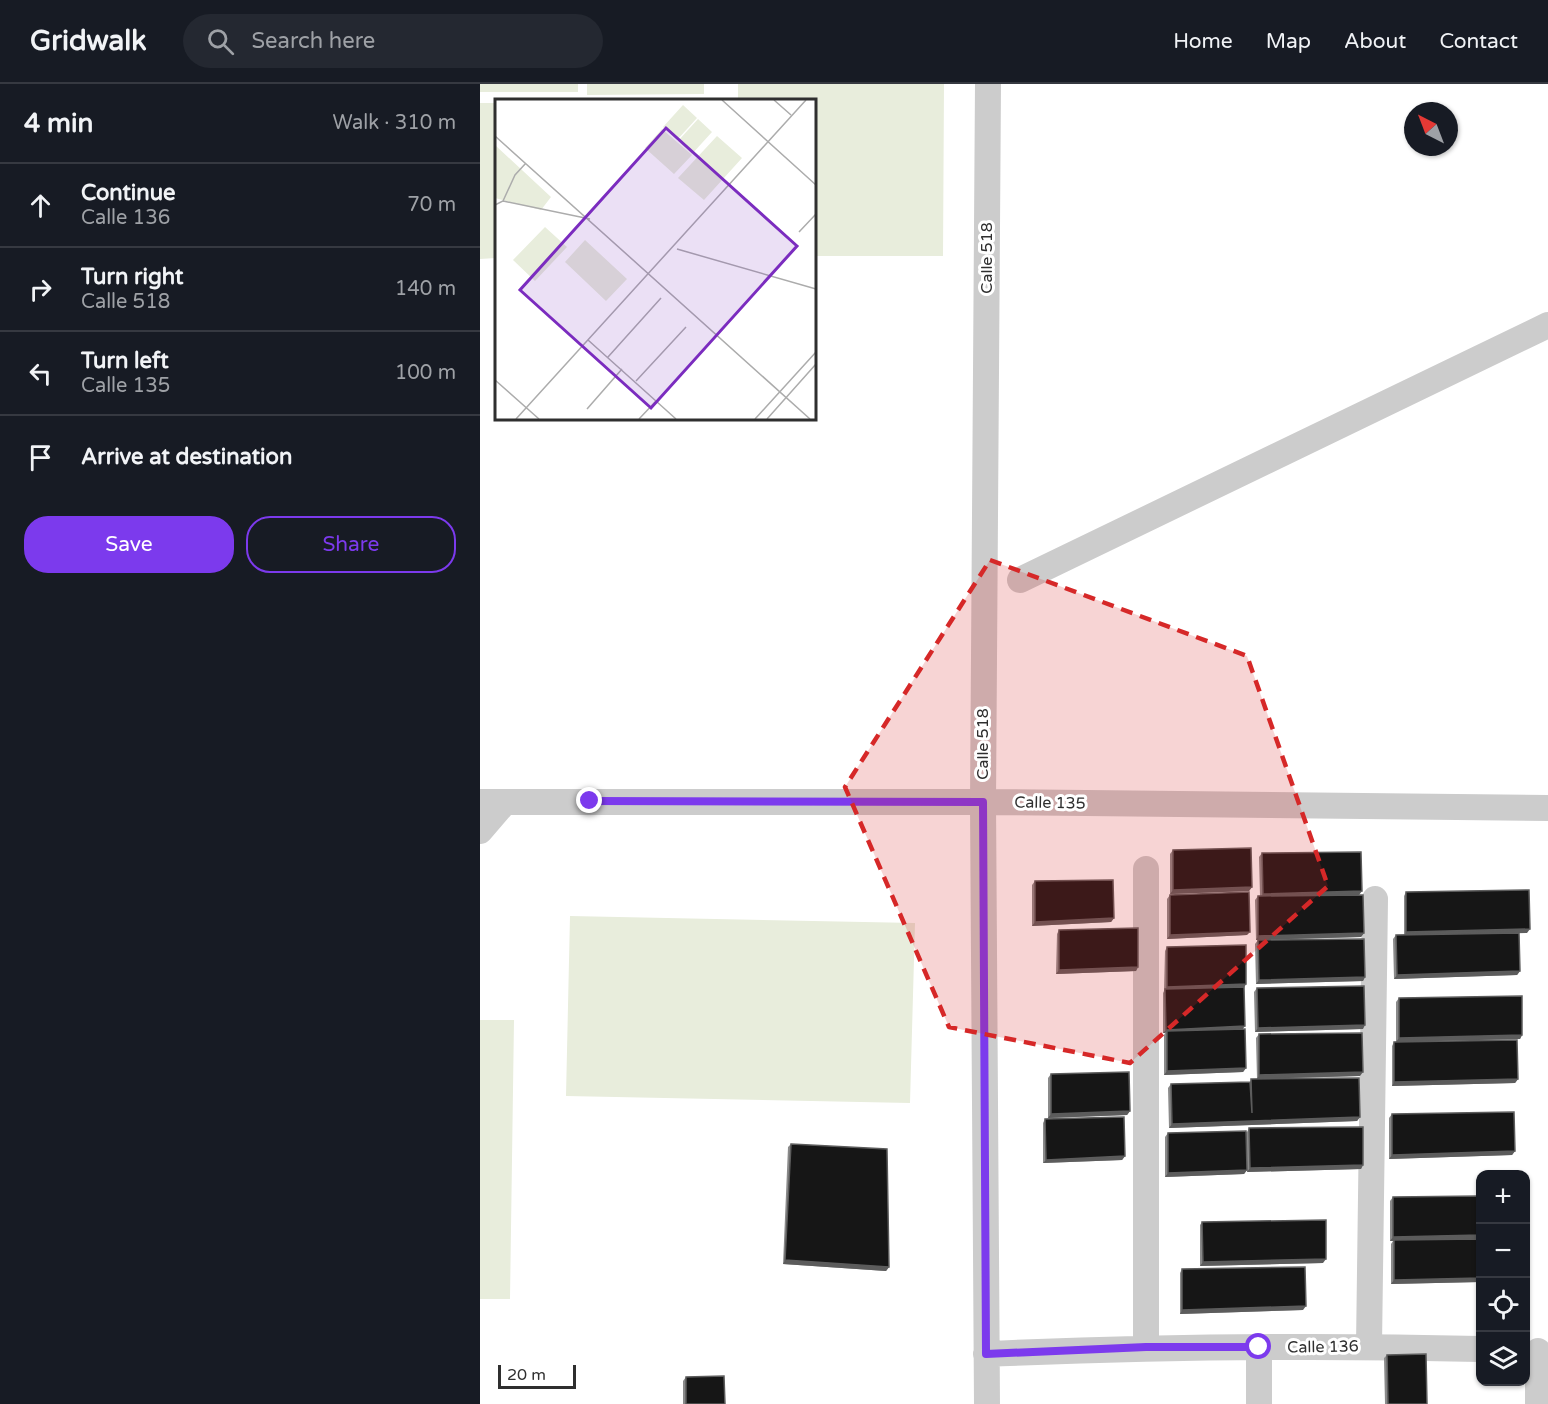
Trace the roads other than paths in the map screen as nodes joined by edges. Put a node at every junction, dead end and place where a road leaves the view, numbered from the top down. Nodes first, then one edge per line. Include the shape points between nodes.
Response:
1 (988, 84) edge
2 (1548, 325) edge
3 (1020, 580) dead end
4 (492, 802) edge
5 (983, 802) junction
6 (1548, 808) edge
7 (480, 831) edge
8 (1146, 869) dead end
9 (1375, 899) dead end
10 (1369, 1346) junction
11 (1146, 1347) junction
12 (1259, 1347) junction
13 (1476, 1349) edge
14 (1537, 1351) edge
15 (986, 1354) junction
16 (987, 1404) edge
17 (1259, 1404) edge
18 (1538, 1404) edge

1 - 5 street, Calle 518
2 - 3 street
4 - 5 street, Calle 135
4 - 7 street
5 - 6 street, Calle 135
5 - 15 street, Calle 518
8 - 11 street
9 - 10 street
10 - 12 street, Calle 136
10 - 13 street, Calle 136
11 - 12 street, Calle 136
11 - 15 street, Calle 136
12 - 17 street
14 - 18 street
15 - 16 street, Calle 518

